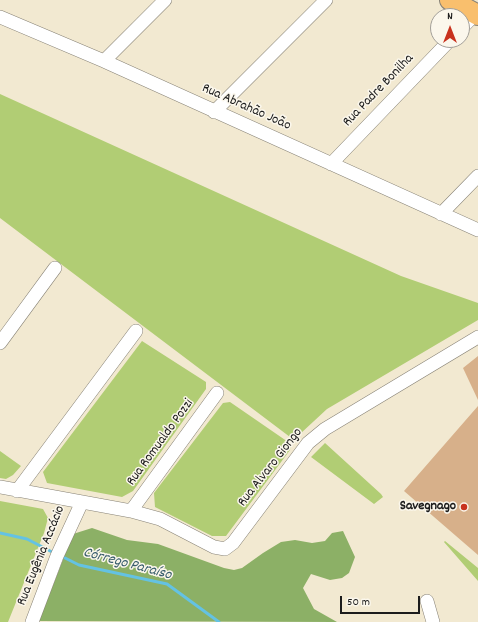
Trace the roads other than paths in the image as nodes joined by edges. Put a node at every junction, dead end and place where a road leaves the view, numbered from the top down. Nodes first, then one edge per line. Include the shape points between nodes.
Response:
1 (165, 0) edge
2 (326, 0) edge
3 (450, 0) edge
4 (477, 14) edge
5 (0, 17) edge
6 (442, 48) edge
7 (104, 61) junction
8 (214, 112) junction
9 (331, 164) junction
10 (478, 176) edge
11 (441, 214) junction
12 (478, 230) edge
13 (55, 268) dead end
14 (136, 332) dead end
15 (478, 337) edge
16 (0, 343) edge
17 (217, 393) dead end
18 (0, 487) edge
19 (17, 491) junction
20 (82, 502) junction
21 (131, 511) junction
22 (427, 601) dead end
23 (32, 622) edge
24 (432, 622) edge

1 - 7 street
2 - 8 street
3 - 4 main road
5 - 7 street, Rua Abrahão João
6 - 9 street, Rua Padre Bonilha
7 - 8 street, Rua Abrahão João
8 - 9 street, Rua Abrahão João
9 - 11 street, Rua Abrahão João
10 - 11 street
11 - 12 street, Rua Abrahão João
13 - 16 street
14 - 19 street
15 - 21 street, Rua Alvaro Giongo via 325,429 308,442 233,544 224,549 214,547 160,519
17 - 21 street, Rua Romualdo Pozzi
18 - 19 street
19 - 20 street
20 - 21 street
20 - 23 street, Rua Eugênia Accácio via 57,556
22 - 24 street

